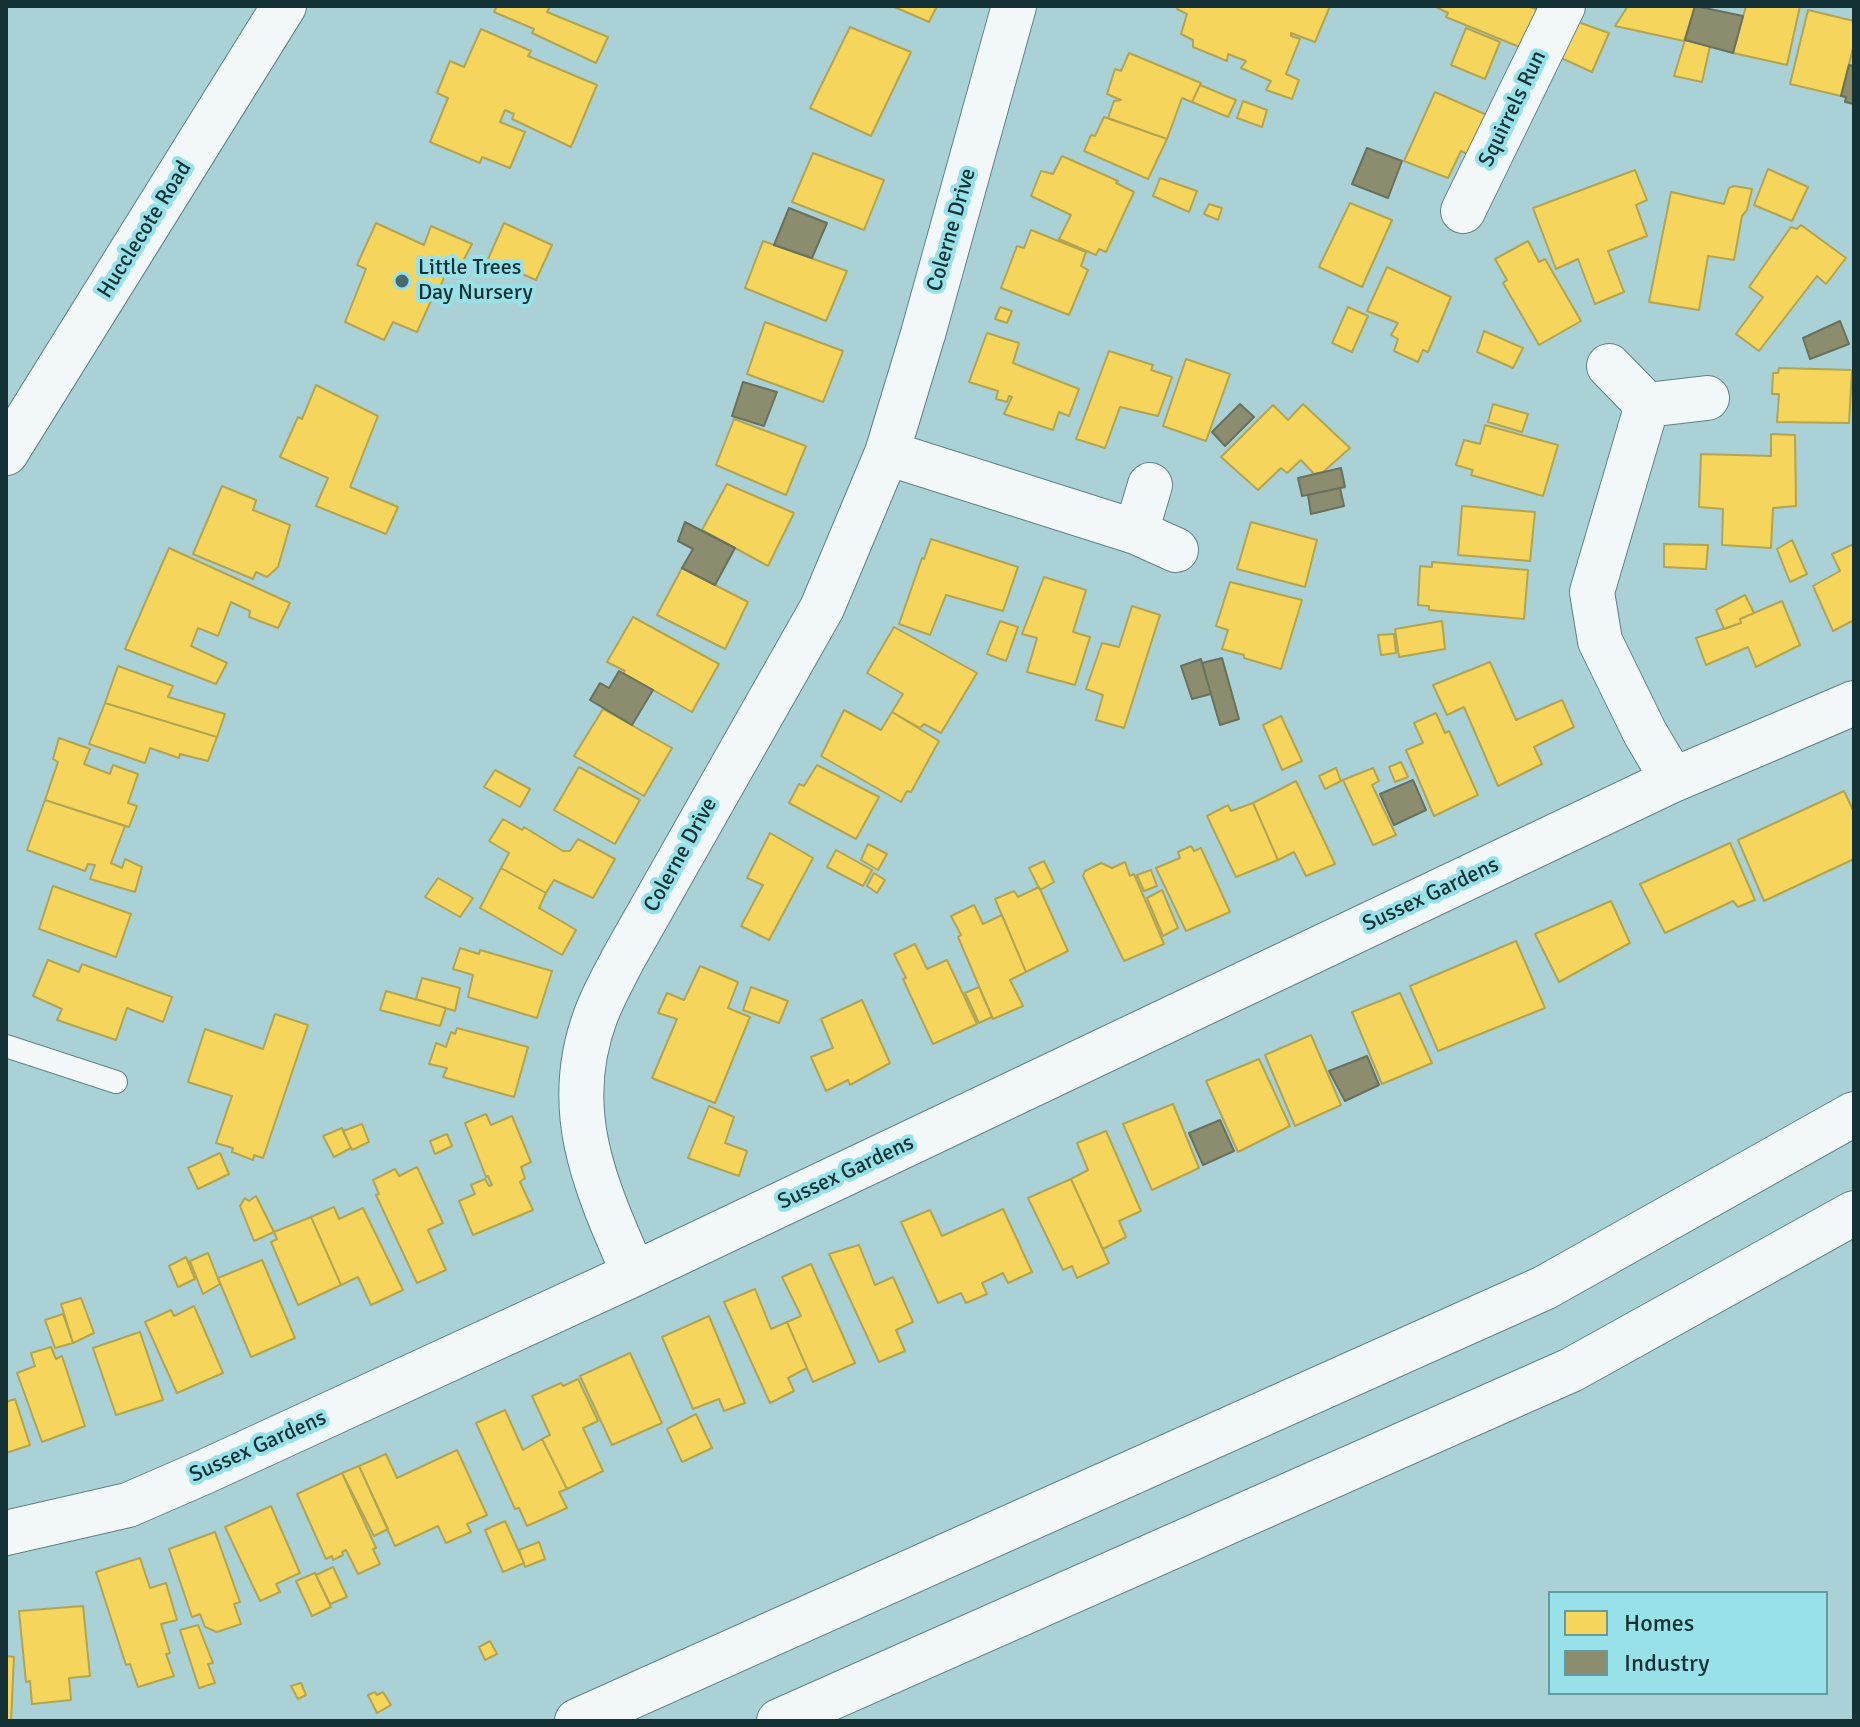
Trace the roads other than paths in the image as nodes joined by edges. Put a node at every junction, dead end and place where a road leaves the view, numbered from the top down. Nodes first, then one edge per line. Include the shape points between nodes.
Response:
1 (284, 6) edge
2 (1014, 6) edge
3 (1563, 6) edge
4 (1463, 211) dead end
5 (1609, 366) dead end
6 (1707, 398) dead end
7 (1647, 405) junction
8 (6, 453) edge
9 (887, 453) junction
10 (1150, 485) dead end
11 (1136, 532) junction
12 (1176, 550) dead end
13 (1854, 703) edge
14 (1673, 780) junction
15 (6, 1046) edge
16 (116, 1082) dead end
17 (1854, 1114) edge
18 (1854, 1213) edge
19 (634, 1274) junction
20 (6, 1533) edge
21 (577, 1721) edge
22 (779, 1721) edge

1 - 8 street, Hucclecote Road
2 - 9 street, Colerne Drive
3 - 4 street, Squirrels Run
5 - 7 street
6 - 7 street
7 - 14 street via 1592,592 1600,641
9 - 11 street
9 - 19 street, Colerne Drive via 822,608 596,1015 580,1077 581,1120 591,1170
10 - 11 street
11 - 12 street
13 - 14 street, Sussex Gardens
14 - 19 street, Sussex Gardens
15 - 16 lane
17 - 21 street via 1544,1288
18 - 22 street via 1571,1370
19 - 20 street, Sussex Gardens via 128,1505

